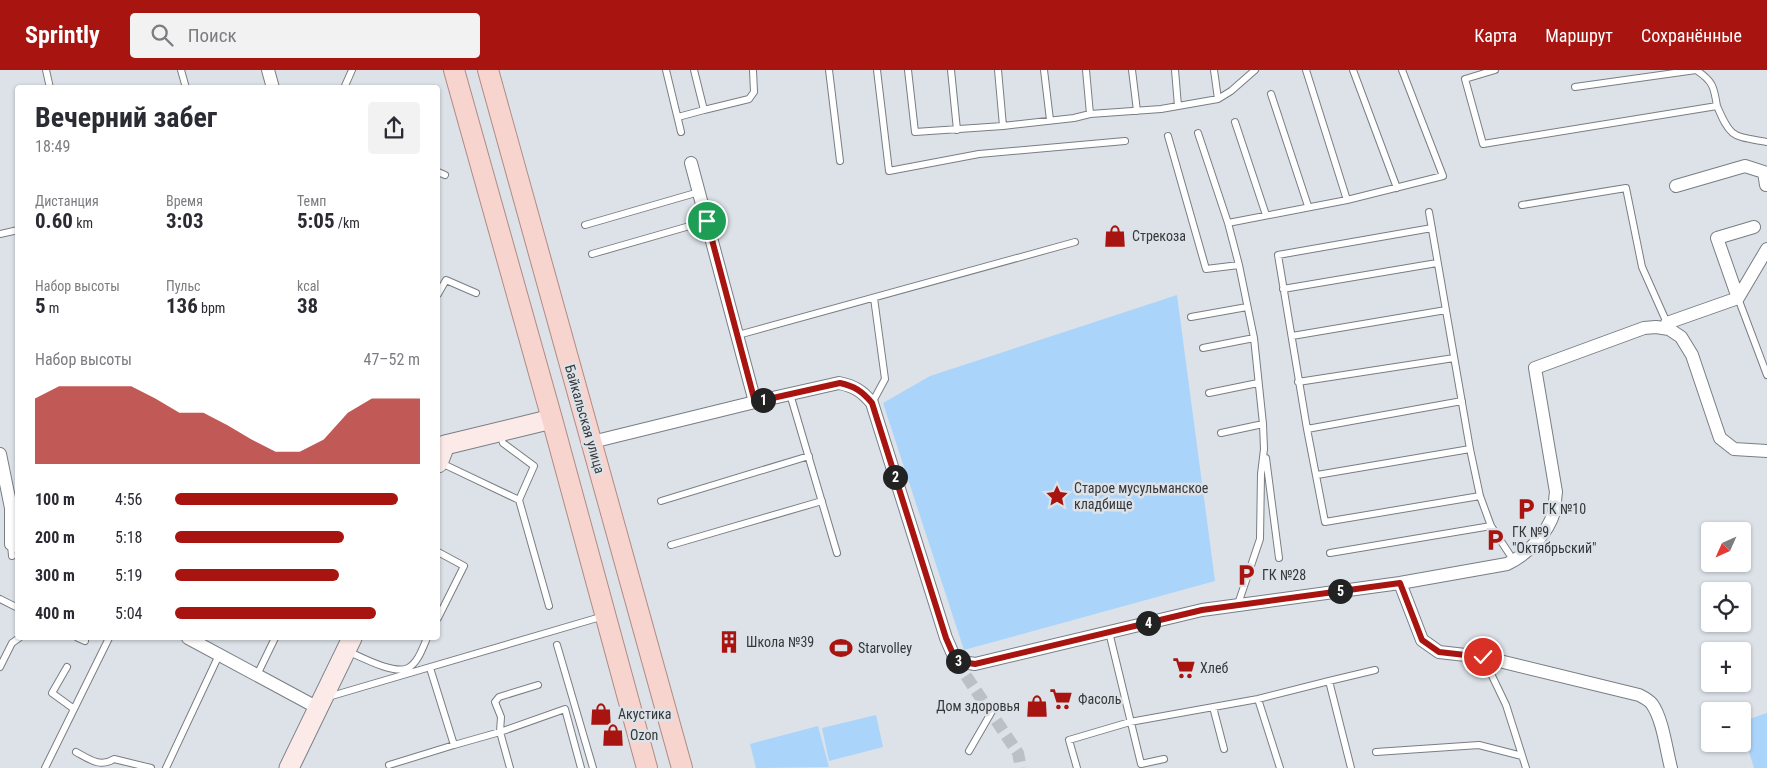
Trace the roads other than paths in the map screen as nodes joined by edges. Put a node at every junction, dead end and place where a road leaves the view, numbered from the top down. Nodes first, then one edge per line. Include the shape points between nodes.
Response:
1 (46, 70) edge
2 (181, 70) edge
3 (352, 70) edge
4 (454, 70) edge
5 (488, 70) edge
6 (666, 70) edge
7 (694, 70) edge
8 (753, 70) edge
9 (829, 70) edge
10 (877, 70) edge
11 (908, 70) edge
12 (952, 70) edge
13 (998, 70) edge
14 (1044, 70) edge
15 (1086, 70) edge
16 (1132, 70) edge
17 (1175, 70) edge
18 (1214, 70) edge
19 (1255, 70) edge
20 (1306, 70) edge
21 (1353, 70) edge
22 (1402, 70) edge
23 (1496, 70) edge
24 (270, 72) edge
25 (49, 85) edge
26 (185, 85) edge
27 (272, 85) edge
28 (345, 85) edge
29 (1575, 87) dead end
30 (1271, 94) dead end
31 (1218, 99) junction
32 (1178, 106) junction
33 (1717, 106) junction
34 (704, 110) junction
35 (1137, 111) junction
36 (1090, 114) junction
37 (678, 117) junction
38 (1050, 120) junction
39 (1235, 122) dead end
40 (1003, 126) junction
41 (957, 130) junction
42 (682, 132) dead end
43 (1198, 133) dead end
44 (1168, 136) dead end
45 (1125, 141) dead end
46 (1767, 142) edge
47 (840, 161) dead end
48 (692, 163) dead end
49 (440, 173) edge
50 (445, 175) dead end
51 (1766, 177) edge
52 (1676, 186) dead end
53 (1397, 188) junction
54 (700, 192) junction
55 (1347, 200) junction
56 (1522, 205) dead end
57 (1308, 206) junction
58 (1429, 212) dead end
59 (1266, 215) junction
60 (707, 221) junction
61 (1228, 223) junction
62 (584, 225) dead end
63 (1754, 227) dead end
64 (1432, 228) junction
65 (15, 231) edge
66 (0, 234) edge
67 (1075, 242) dead end
68 (1767, 249) edge
69 (592, 254) dead end
70 (1437, 263) junction
71 (1239, 265) junction
72 (1283, 289) junction
73 (440, 290) edge
74 (476, 293) dead end
75 (874, 298) junction
76 (1738, 298) junction
77 (1247, 307) junction
78 (1446, 310) junction
79 (1190, 317) dead end
80 (1668, 326) junction
81 (738, 335) junction
82 (1292, 336) junction
83 (1254, 338) junction
84 (1203, 348) dead end
85 (1454, 358) junction
86 (1767, 375) edge
87 (1298, 382) junction
88 (1258, 383) junction
89 (1208, 393) dead end
90 (790, 394) junction
91 (1462, 401) junction
92 (755, 402) junction
93 (872, 403) junction
94 (552, 419) junction
95 (1262, 424) junction
96 (1307, 429) junction
97 (500, 432) junction
98 (1221, 433) dead end
99 (592, 442) junction
100 (1470, 449) junction
101 (1264, 450) junction
102 (1767, 451) edge
103 (440, 452) edge
104 (440, 453) edge
105 (0, 454) edge
106 (809, 456) junction
107 (1317, 475) junction
108 (1480, 496) junction
109 (519, 500) junction
110 (661, 501) dead end
111 (822, 501) junction
112 (1491, 526) junction
113 (671, 545) dead end
114 (10, 547) edge
115 (440, 553) edge
116 (837, 553) dead end
117 (1330, 553) dead end
118 (1279, 558) dead end
119 (1514, 561) junction
120 (1400, 583) junction
121 (0, 599) edge
122 (15, 606) edge
123 (549, 606) dead end
124 (1238, 606) junction
125 (440, 614) edge
126 (606, 616) junction
127 (1109, 632) junction
128 (16, 640) edge
129 (108, 640) edge
130 (192, 640) edge
131 (274, 640) edge
132 (426, 640) edge
133 (349, 644) edge
134 (558, 645) dead end
135 (219, 655) junction
136 (1483, 657) junction
137 (0, 667) edge
138 (67, 667) dead end
139 (430, 668) junction
140 (1375, 670) dead end
141 (258, 675) junction
142 (1329, 681) junction
143 (538, 685) dead end
144 (1258, 699) junction
145 (320, 703) junction
146 (1213, 707) junction
147 (74, 709) junction
148 (991, 712) dead end
149 (1130, 722) junction
150 (500, 732) junction
151 (454, 745) junction
152 (1224, 749) dead end
153 (969, 751) dead end
154 (76, 752) dead end
155 (1376, 752) dead end
156 (1522, 756) junction
157 (1164, 759) dead end
158 (389, 765) dead end
159 (45, 768) edge
160 (151, 768) edge
161 (166, 768) edge
162 (289, 768) edge
163 (510, 768) edge
164 (580, 768) edge
165 (593, 768) edge
166 (647, 768) edge
167 (682, 768) edge
168 (1077, 768) edge
169 (1280, 768) edge
170 (1351, 768) edge
171 (1526, 768) edge
172 (1671, 768) edge

1 - 25 lane
2 - 26 lane
3 - 28 lane
4 - 94 main road
5 - 99 main road, Байкальская улица
6 - 37 lane
7 - 34 lane
8 - 34 lane via 754,92 749,99
9 - 47 lane
10 - 45 lane via 889,171 979,154
11 - 41 lane via 915,132
12 - 41 lane
13 - 40 lane
14 - 38 lane
15 - 36 lane
16 - 35 lane
17 - 32 lane
18 - 31 lane
19 - 31 lane
20 - 55 lane
21 - 53 lane
22 - 53 lane via 1443,176
23 - 33 lane via 1465,79 1483,144
24 - 27 street
29 - 33 lane via 1696,70 1706,76 1714,87
30 - 57 lane
31 - 32 lane
32 - 35 lane
33 - 46 lane via 1732,134
34 - 37 lane
35 - 36 lane
36 - 38 lane
37 - 42 lane
38 - 40 lane
39 - 59 lane
40 - 41 lane
43 - 61 lane
44 - 71 lane via 1206,269
48 - 54 street
49 - 50 lane
51 - 52 street via 1745,166
53 - 55 lane
54 - 60 street
54 - 62 lane
55 - 57 lane
56 - 80 lane via 1626,188 1642,267
57 - 59 lane
58 - 64 lane
59 - 61 lane
60 - 69 lane
60 - 81 street
61 - 71 lane
63 - 76 street via 1717,238
64 - 70 lane
64 - 72 lane via 1278,255
65 - 66 lane
67 - 75 lane
68 - 76 street
70 - 72 lane
70 - 78 lane
71 - 77 lane
72 - 82 lane
73 - 74 lane via 446,280
75 - 81 lane
75 - 93 lane via 885,379
76 - 80 street
76 - 86 lane
77 - 79 lane
77 - 83 lane
78 - 82 lane
78 - 85 lane
80 - 102 street via 1681,337 1692,355 1720,438 1734,450
80 - 119 street via 1644,328 1535,368 1556,492 1554,512 1546,530
81 - 92 street
82 - 87 lane
83 - 84 lane
83 - 88 lane
85 - 87 lane
85 - 91 lane
87 - 96 lane
88 - 89 lane
88 - 95 lane
90 - 92 street
90 - 93 street via 840,383 851,385
90 - 106 lane
91 - 96 lane
91 - 100 lane
92 - 99 street
93 - 127 street via 956,661 975,664
94 - 97 street
94 - 126 main road
95 - 98 lane
95 - 101 lane
96 - 107 lane
97 - 103 street
97 - 109 lane via 503,443 534,466
99 - 167 main road, Байкальская улица
100 - 107 lane
100 - 108 lane
101 - 118 lane
101 - 124 lane via 1260,539
104 - 109 lane
105 - 114 street via 11,508
106 - 110 lane
106 - 111 lane
107 - 108 lane via 1325,522
108 - 112 lane
109 - 123 lane
111 - 113 lane
111 - 116 lane
112 - 117 lane
112 - 119 lane
115 - 125 lane via 464,566
119 - 120 street
120 - 124 street
120 - 136 street via 1422,640 1439,652
121 - 122 lane
124 - 127 street via 1202,610
126 - 139 lane
126 - 166 main road
127 - 149 lane
128 - 137 lane
129 - 147 lane
130 - 135 street
131 - 141 lane
132 - 133 lane via 408,668 393,670
133 - 145 street
134 - 165 lane
135 - 141 street
135 - 161 lane
136 - 156 lane via 1506,705
136 - 172 street via 1639,695 1648,700 1661,726
138 - 147 lane via 52,693
139 - 145 lane
139 - 151 lane
140 - 142 lane
141 - 145 street
142 - 144 lane
142 - 170 lane
143 - 150 lane via 499,697 495,702 501,717
144 - 146 lane
144 - 169 lane
145 - 162 street
146 - 149 lane
146 - 152 lane
147 - 159 lane
148 - 153 lane
149 - 157 lane via 1141,764
149 - 168 lane via 1069,740
150 - 151 lane
150 - 163 lane
150 - 164 lane via 565,709
151 - 158 lane
154 - 160 lane via 100,764 114,759
155 - 156 lane via 1479,745
156 - 171 lane

